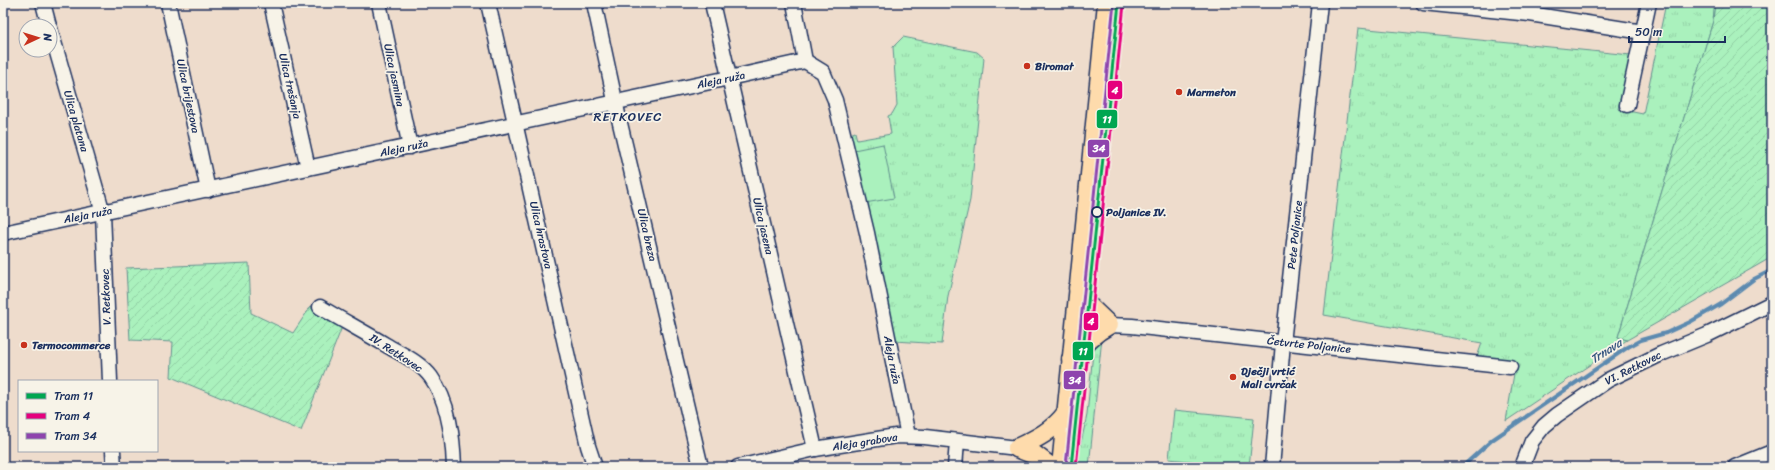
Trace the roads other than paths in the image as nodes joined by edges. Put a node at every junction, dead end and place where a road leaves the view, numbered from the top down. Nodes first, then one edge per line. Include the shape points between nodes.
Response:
1 (43, 3) edge
2 (168, 3) edge
3 (271, 3) edge
4 (379, 3) edge
5 (488, 3) edge
6 (594, 3) edge
7 (712, 3) edge
8 (794, 3) edge
9 (1320, 3) edge
10 (1423, 3) edge
11 (1649, 3) edge
12 (1441, 4) edge
13 (1106, 6) edge
14 (47, 18) edge
15 (1643, 32) junction
16 (58, 55) edge
17 (805, 61) junction
18 (729, 78) junction
19 (616, 102) junction
20 (1627, 105) dead end
21 (515, 124) junction
22 (410, 147) junction
23 (308, 168) junction
24 (208, 190) junction
25 (103, 213) junction
26 (3, 233) edge
27 (1078, 288) junction
28 (1772, 303) edge
29 (320, 307) dead end
30 (1109, 325) junction
31 (1283, 343) junction
32 (1071, 360) junction
33 (1510, 367) dead end
34 (110, 380) edge
35 (1066, 413) junction
36 (908, 436) junction
37 (957, 442) junction
38 (1017, 448) junction
39 (815, 450) junction
40 (113, 452) edge
41 (1772, 452) edge
42 (114, 467) edge
43 (454, 467) edge
44 (595, 467) edge
45 (701, 467) edge
46 (738, 467) edge
47 (954, 467) edge
48 (1051, 467) edge
49 (1061, 467) edge
50 (1272, 467) edge
51 (1522, 467) edge
52 (1735, 467) edge

1 - 14 street, Ulica platana
2 - 24 street, Ulica brijestova
3 - 23 street, Ulica trešanja
4 - 22 street, Ulica jasmina
5 - 21 street, Ulica hrastova
6 - 19 street, Ulica breza
7 - 18 street, Ulica jasena
8 - 17 street
9 - 31 street, Pete Poljanice
10 - 12 street
11 - 15 street
12 - 15 street via 1530,14
13 - 27 main road
15 - 20 street
16 - 25 street, Ulica platana
17 - 18 street, Aleja ruža
17 - 36 street, Aleja ruža via 823,72 835,100 867,233
18 - 19 street, Aleja ruža
18 - 39 street, Ulica jasena
19 - 21 street, Aleja ruža
19 - 45 street, Ulica breza
21 - 22 street, Aleja ruža
21 - 44 street, Ulica hrastova via 588,446
22 - 23 street, Aleja ruža
23 - 24 street, Aleja ruža
24 - 25 street, Aleja ruža
25 - 26 street, Aleja ruža
25 - 34 street, V. Retkovec
27 - 30 main road via 1088,306
27 - 32 main road
28 - 51 street, VI. Retkovec via 1608,380 1557,414 1544,426 1532,441
29 - 43 street, IV. Retkovec via 417,363 430,376 441,396 449,421
30 - 31 street, Četvrte Poljanice
30 - 32 main road via 1084,343
31 - 33 street, Četvrte Poljanice
31 - 50 street, Pete Poljanice
32 - 35 main road
35 - 38 main road via 1044,434
35 - 49 main road
36 - 37 street, Aleja grabova
36 - 39 street, Aleja grabova
37 - 38 street, Aleja grabova
37 - 47 street
38 - 48 main road via 1035,455
39 - 46 street, Aleja grabova
40 - 42 street
41 - 52 street

